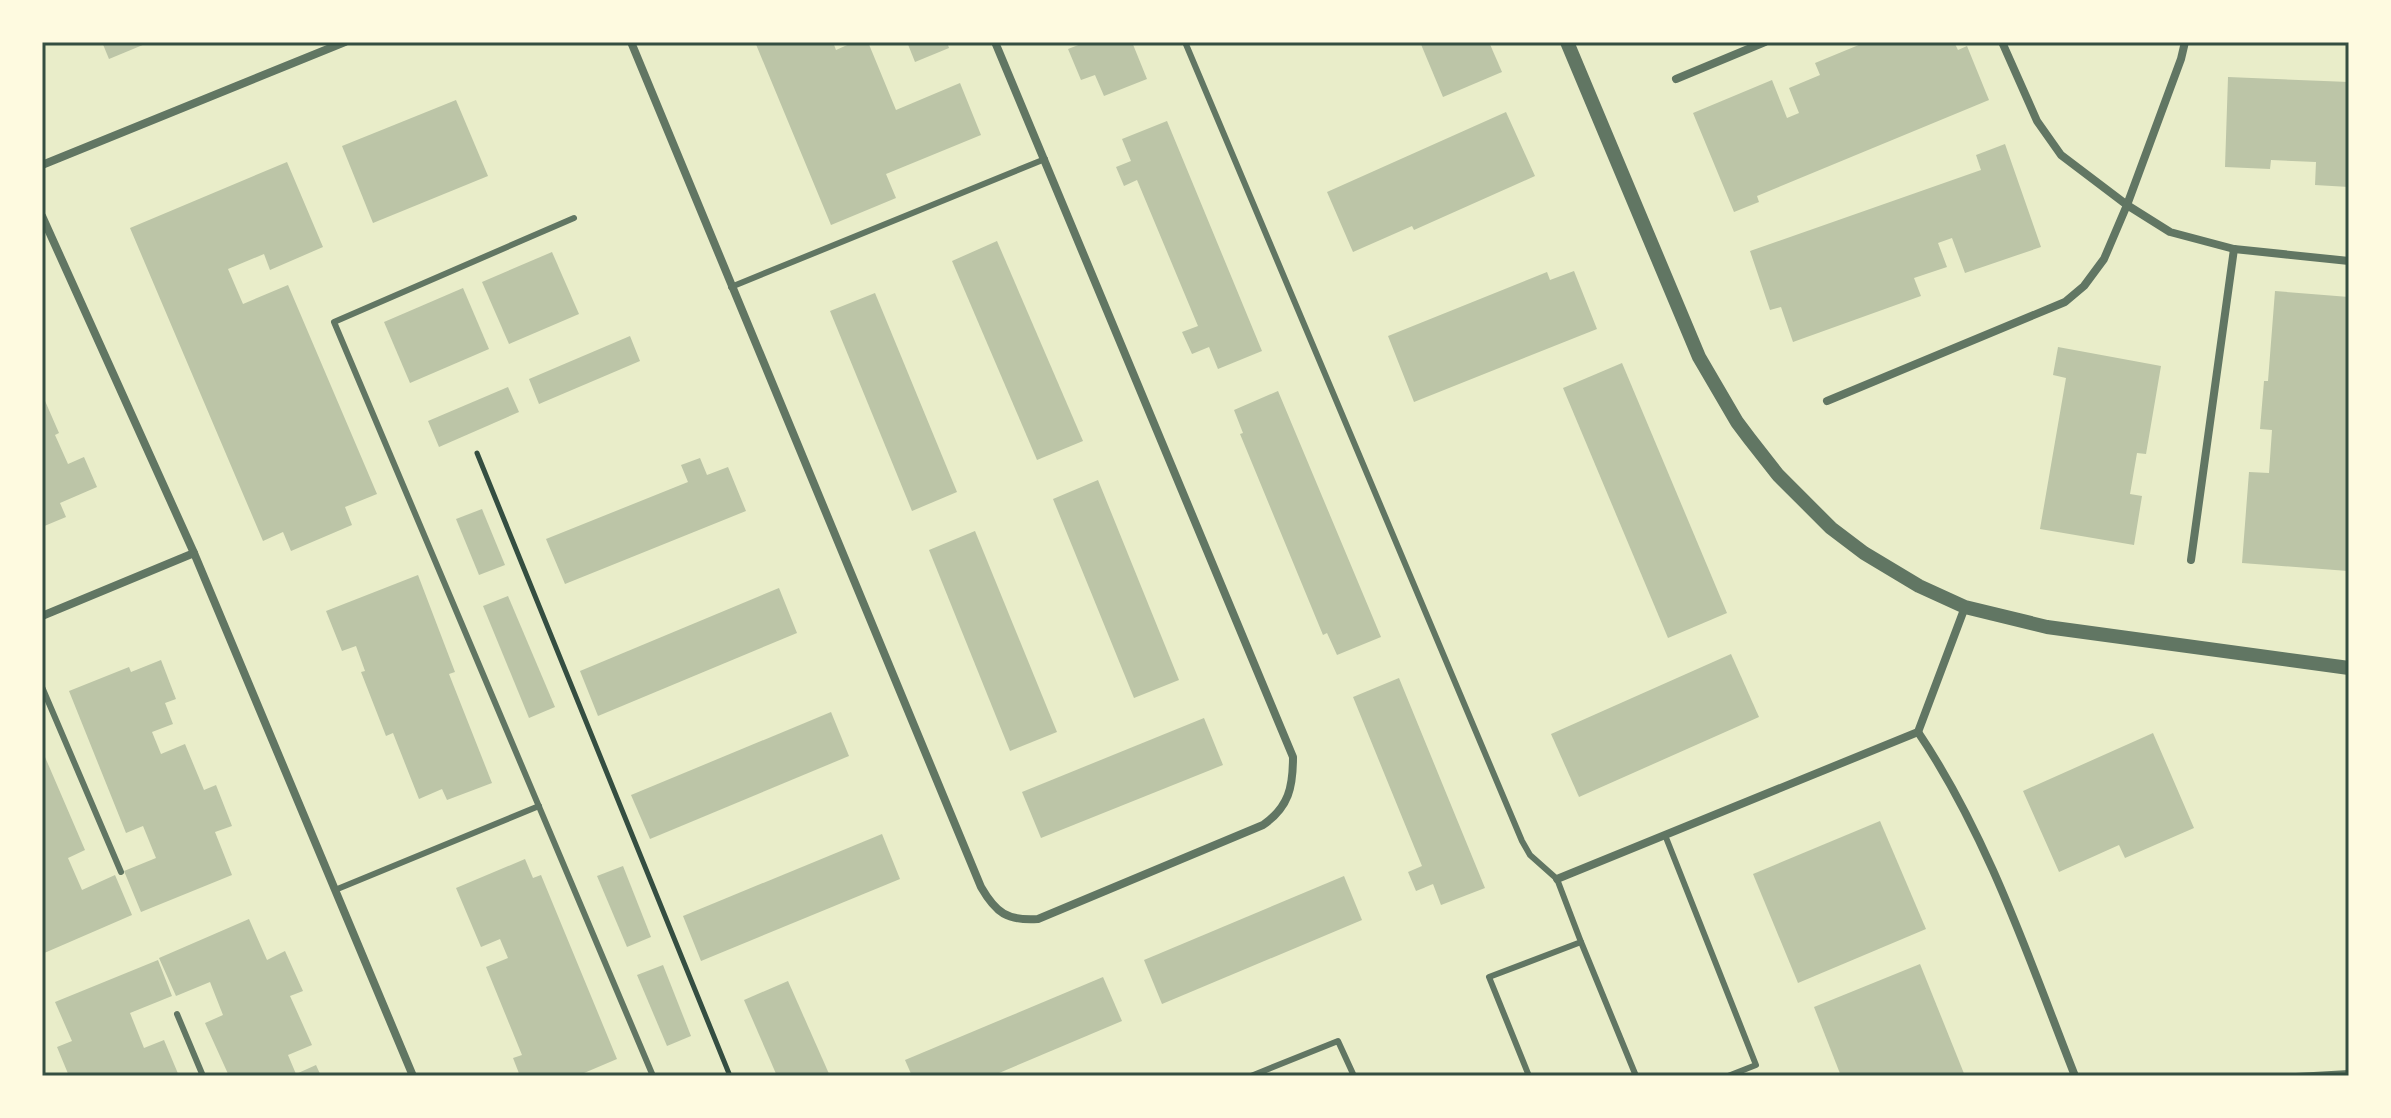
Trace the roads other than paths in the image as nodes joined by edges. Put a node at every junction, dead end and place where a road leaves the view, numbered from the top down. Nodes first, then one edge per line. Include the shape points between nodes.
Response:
1 (345, 42) edge
2 (631, 42) edge
3 (995, 42) edge
4 (1185, 42) edge
5 (1567, 42) edge
6 (1765, 42) edge
7 (2002, 42) edge
8 (2185, 42) edge
9 (1676, 79) dead end
10 (1045, 159) junction
11 (42, 165) edge
12 (2127, 205) junction
13 (42, 216) edge
14 (574, 218) dead end
15 (2234, 249) junction
16 (2349, 261) edge
17 (731, 287) junction
18 (1827, 401) dead end
19 (194, 553) junction
20 (2191, 560) dead end
21 (1965, 607) junction
22 (42, 616) edge
23 (2349, 668) edge
24 (42, 687) edge
25 (1918, 732) junction
26 (539, 806) junction
27 (1665, 835) junction
28 (121, 872) dead end
29 (1557, 879) junction
30 (335, 890) junction
31 (1581, 942) junction
32 (177, 1014) dead end
33 (2349, 1073) edge
34 (203, 1076) edge
35 (413, 1076) edge
36 (653, 1076) edge
37 (1251, 1076) edge
38 (1354, 1076) edge
39 (1529, 1076) edge
40 (1636, 1076) edge
41 (1728, 1076) edge
42 (2075, 1076) edge
43 (2296, 1076) edge

1 - 11 street
2 - 17 street
3 - 10 street
4 - 29 lane via 1522,841
5 - 21 street via 1699,357 1737,422 1778,475 1831,528 1919,586
6 - 9 street
7 - 12 street via 2037,121 2061,155
8 - 12 street
10 - 17 lane
10 - 17 street via 1293,757 1293,782 1284,805 1263,825 1038,919 1006,916 992,906 981,887
12 - 15 street via 2170,232
12 - 18 street via 2104,259 2065,302
13 - 19 street
14 - 26 lane via 334,322
15 - 16 street
15 - 20 street
19 - 22 street
19 - 30 street
21 - 23 street via 2047,627
21 - 25 street
24 - 28 lane
25 - 27 street
25 - 42 street via 1947,775 2013,917
26 - 30 lane
26 - 36 lane
27 - 29 street
27 - 41 lane via 1756,1065
29 - 31 lane
30 - 35 street
31 - 39 lane via 1489,977
31 - 40 lane
32 - 34 lane
33 - 43 lane
37 - 38 lane via 1338,1041

